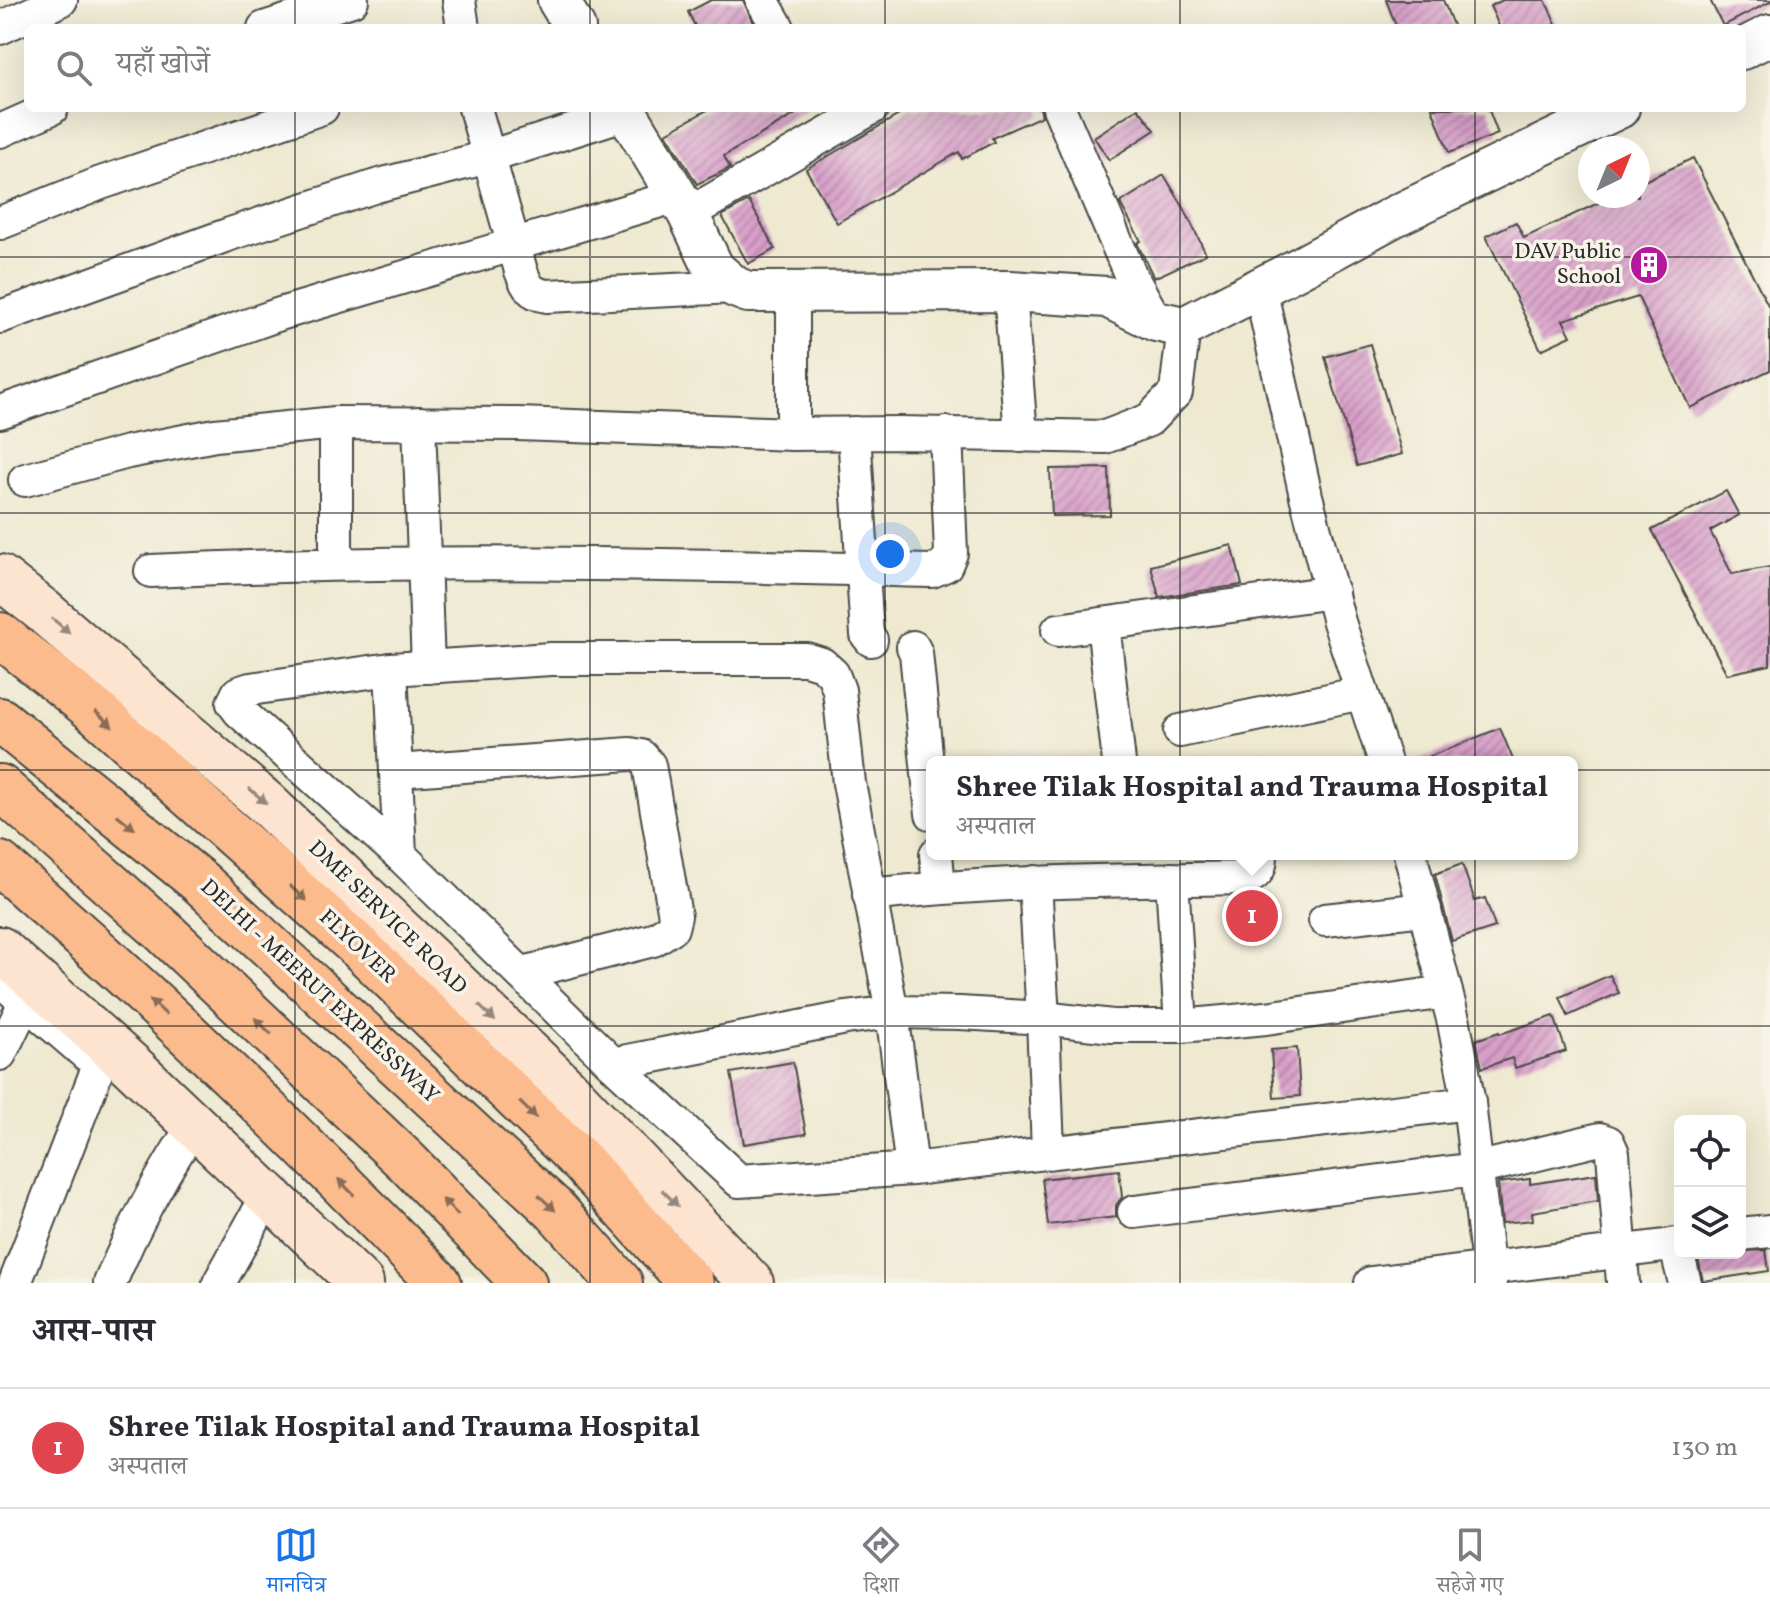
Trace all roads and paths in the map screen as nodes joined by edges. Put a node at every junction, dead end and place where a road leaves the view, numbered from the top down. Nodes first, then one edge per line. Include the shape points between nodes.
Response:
1 (61, 0) edge
2 (352, 0) edge
3 (459, 0) edge
4 (558, 0) edge
5 (762, 0) edge
6 (277, 24) edge
7 (462, 24) edge
8 (573, 24) edge
9 (776, 24) edge
10 (0, 28) edge
11 (1770, 35) edge
12 (1746, 47) edge
13 (43, 112) edge
14 (310, 112) edge
15 (476, 112) edge
16 (619, 112) edge
17 (626, 112) edge
18 (855, 112) edge
19 (1061, 112) edge
20 (1611, 112) edge
21 (829, 118) edge
22 (0, 131) edge
23 (488, 157) junction
24 (683, 205) junction
25 (0, 223) edge
26 (513, 245) junction
27 (735, 287) junction
28 (1260, 288) junction
29 (1010, 291) junction
30 (793, 293) junction
31 (0, 317) edge
32 (1170, 324) junction
33 (0, 412) edge
34 (336, 423) junction
35 (419, 423) junction
36 (854, 433) junction
37 (946, 433) junction
38 (793, 434) junction
39 (1021, 436) junction
40 (25, 480) dead end
41 (336, 563) junction
42 (423, 564) junction
43 (862, 569) junction
44 (151, 571) dead end
45 (0, 577) edge
46 (1332, 592) junction
47 (1103, 624) junction
48 (1058, 630) dead end
49 (0, 635) edge
50 (871, 640) dead end
51 (913, 647) dead end
52 (428, 667) junction
53 (391, 669) junction
54 (1362, 693) junction
55 (0, 720) edge
56 (1180, 731) dead end
57 (926, 756) edge
58 (1118, 756) edge
59 (1383, 756) edge
60 (396, 771) junction
61 (0, 787) edge
62 (400, 855) junction
63 (937, 860) edge
64 (1261, 860) edge
65 (1412, 860) edge
66 (0, 864) edge
67 (1172, 879) junction
68 (1035, 882) junction
69 (939, 887) junction
70 (869, 895) junction
71 (1425, 909) junction
72 (1325, 920) dead end
73 (0, 949) edge
74 (523, 973) junction
75 (20, 988) edge
76 (1446, 992) junction
77 (892, 1012) junction
78 (1043, 1018) junction
79 (1181, 1026) junction
80 (0, 1054) edge
81 (613, 1064) junction
82 (99, 1065) junction
83 (1469, 1103) junction
84 (185, 1139) junction
85 (1048, 1152) junction
86 (912, 1169) junction
87 (1476, 1169) junction
88 (260, 1209) junction
89 (1134, 1212) dead end
90 (1770, 1231) edge
91 (1746, 1233) edge
92 (1674, 1245) edge
93 (1680, 1259) edge
94 (1622, 1268) edge
95 (1490, 1275) edge
96 (15, 1283) edge
97 (110, 1283) edge
98 (219, 1283) edge
99 (339, 1283) edge
100 (361, 1283) edge
101 (439, 1283) edge
102 (524, 1283) edge
103 (620, 1283) edge
104 (691, 1283) edge
105 (751, 1283) edge
106 (1371, 1283) edge
107 (1685, 1283) edge

1 - 10 street
2 - 6 street
3 - 7 street
4 - 8 street
5 - 9 street
11 - 12 street
13 - 22 street
14 - 25 street
15 - 23 street
16 - 23 street
17 - 24 street
18 - 21 street
19 - 32 street via 1130,274
20 - 28 street
21 - 24 street
23 - 26 street
23 - 31 street via 376,186
24 - 26 street
24 - 27 street via 714,269
26 - 27 street via 527,287 535,294
26 - 33 street via 280,314
27 - 30 street
28 - 32 street
28 - 46 street
29 - 30 street
29 - 32 street via 1107,297
29 - 39 street
30 - 38 street
32 - 39 street via 1176,392 1149,420 1105,437
34 - 35 street
34 - 40 street via 201,438
34 - 41 street
35 - 38 street
35 - 42 street
36 - 37 street
36 - 38 street
36 - 43 street
37 - 39 street
37 - 43 street via 951,553 946,565 932,571
41 - 42 street
41 - 44 street
42 - 43 street
42 - 52 street
43 - 50 street
45 -> 105 main road, DME SERVICE ROAD via 266,803 566,1088
46 - 47 street
46 - 54 street
47 - 48 street
47 - 58 street
49 -> 104 highway, FLYOVER via 95,711 359,947 582,1162
51 - 57 street
52 - 53 street
52 - 70 street via 551,659 806,659 822,664 839,690
53 - 60 street
53 - 62 street via 250,689 238,693 233,703
54 - 56 street
54 - 59 street
55 -> 103 highway, DELHI - MEERUT EXPRESSWAY via 200,882 555,1210
60 - 62 street
60 - 74 street via 630,754 649,765 675,916 672,928 653,940
102 -> 61 highway via 408,1163 207,972
62 - 74 street
63 - 69 street
64 - 67 street via 1260,869 1247,878
65 - 71 street
101 -> 66 highway via 312,1152
67 - 68 street
67 - 79 street
68 - 69 street
68 - 78 street
69 - 70 street
70 - 77 street
71 - 72 street
71 - 76 street
73 - 75 main road
74 - 81 street
75 - 80 street
75 - 82 street
75 - 100 main road via 130,1064
76 - 79 street
76 - 83 street
77 - 78 street
77 - 81 street
77 - 86 street
78 - 79 street
78 - 85 street
81 - 86 street via 739,1181
82 - 84 street
82 - 96 street
83 - 85 street
83 - 87 street
84 - 88 street
84 - 97 street via 156,1185
85 - 86 street
87 - 89 street
87 - 94 street via 1600,1139 1608,1142
87 - 95 street
88 - 98 street
88 - 99 street
90 - 91 street
92 - 94 street
93 - 107 street
94 - 95 street
95 - 106 street

